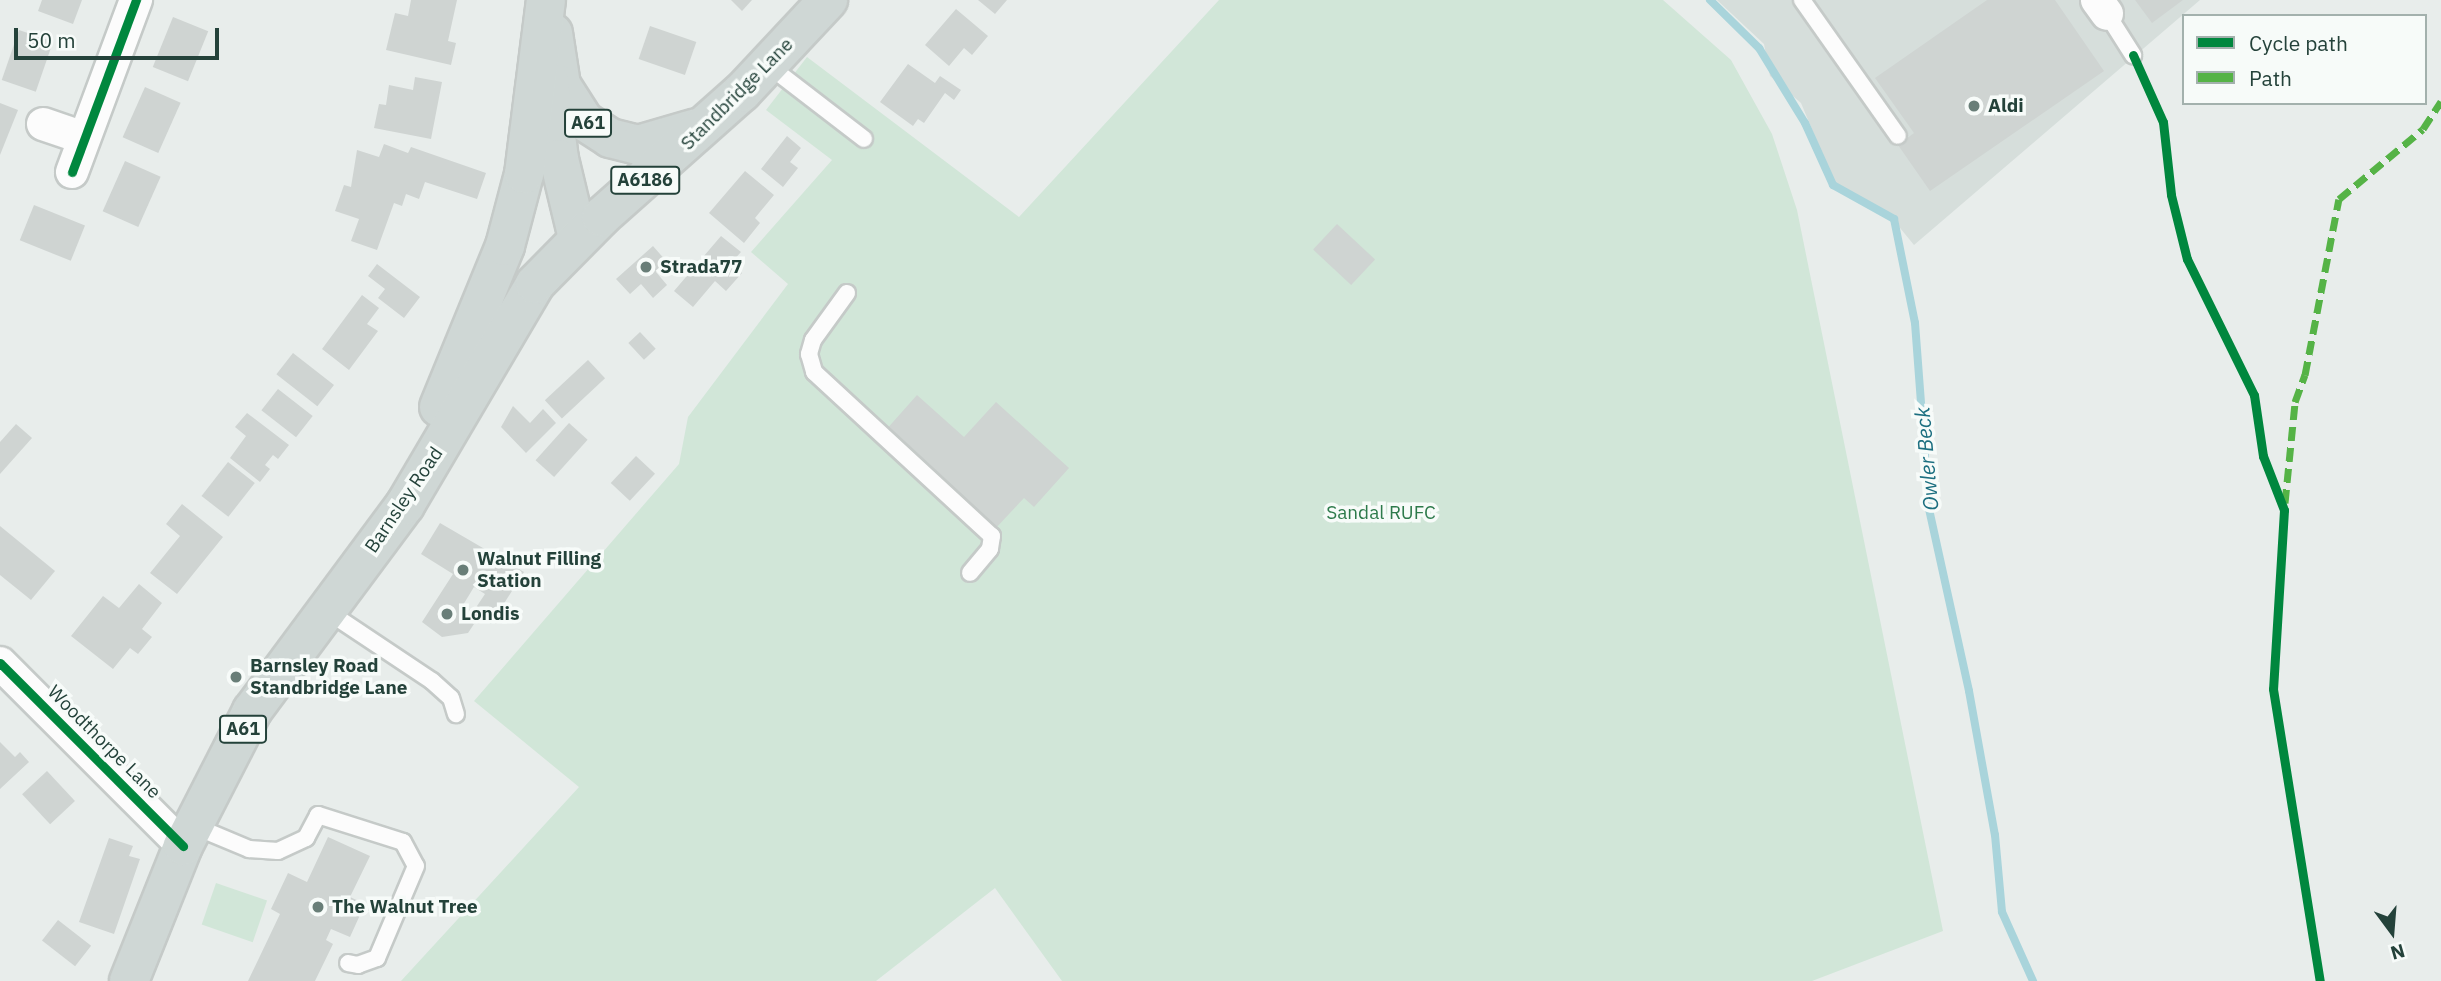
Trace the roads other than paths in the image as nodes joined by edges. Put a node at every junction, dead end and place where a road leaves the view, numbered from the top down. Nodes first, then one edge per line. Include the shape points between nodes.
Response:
1 (136, 0) edge
2 (547, 0) edge
3 (828, 0) edge
4 (1802, 0) edge
5 (2102, 7) edge
6 (2133, 55) dead end
7 (768, 65) junction
8 (712, 121) junction
9 (43, 124) dead end
10 (1899, 136) dead end
11 (84, 138) junction
12 (864, 139) dead end
13 (72, 172) dead end
14 (579, 238) junction
15 (847, 293) dead end
16 (405, 505) junction
17 (970, 573) dead end
18 (327, 611) junction
19 (0, 663) edge
20 (456, 714) dead end
21 (188, 836) junction
22 (348, 963) dead end
23 (129, 981) edge

1 - 11 street
2 - 8 main road, A61 via 561,85 584,121 610,138 638,145
2 - 14 main road, A61 via 548,73 556,135
2 - 16 main road, A61 via 524,174 505,246 446,388
3 - 7 main road, Standbridge Lane / A6186
4 - 10 lane
5 - 6 lane
7 - 8 main road, Standbridge Lane / A6186
7 - 12 lane
8 - 14 main road, Standbridge Lane / A6186
9 - 11 street
11 - 13 street
14 - 16 main road, Barnsley Road / A61 via 535,284 511,318
15 - 17 lane via 813,340 809,354 814,372 992,536 994,542
16 - 18 main road, Barnsley Road / A61
18 - 20 lane via 432,681 451,698
18 - 21 main road, Barnsley Road / A61 via 252,711
19 - 21 street, Woodthorpe Lane
21 - 22 lane via 278,851 306,838 318,815 403,842 416,866 377,958 358,965
21 - 23 main road, Barnsley Road / A61

